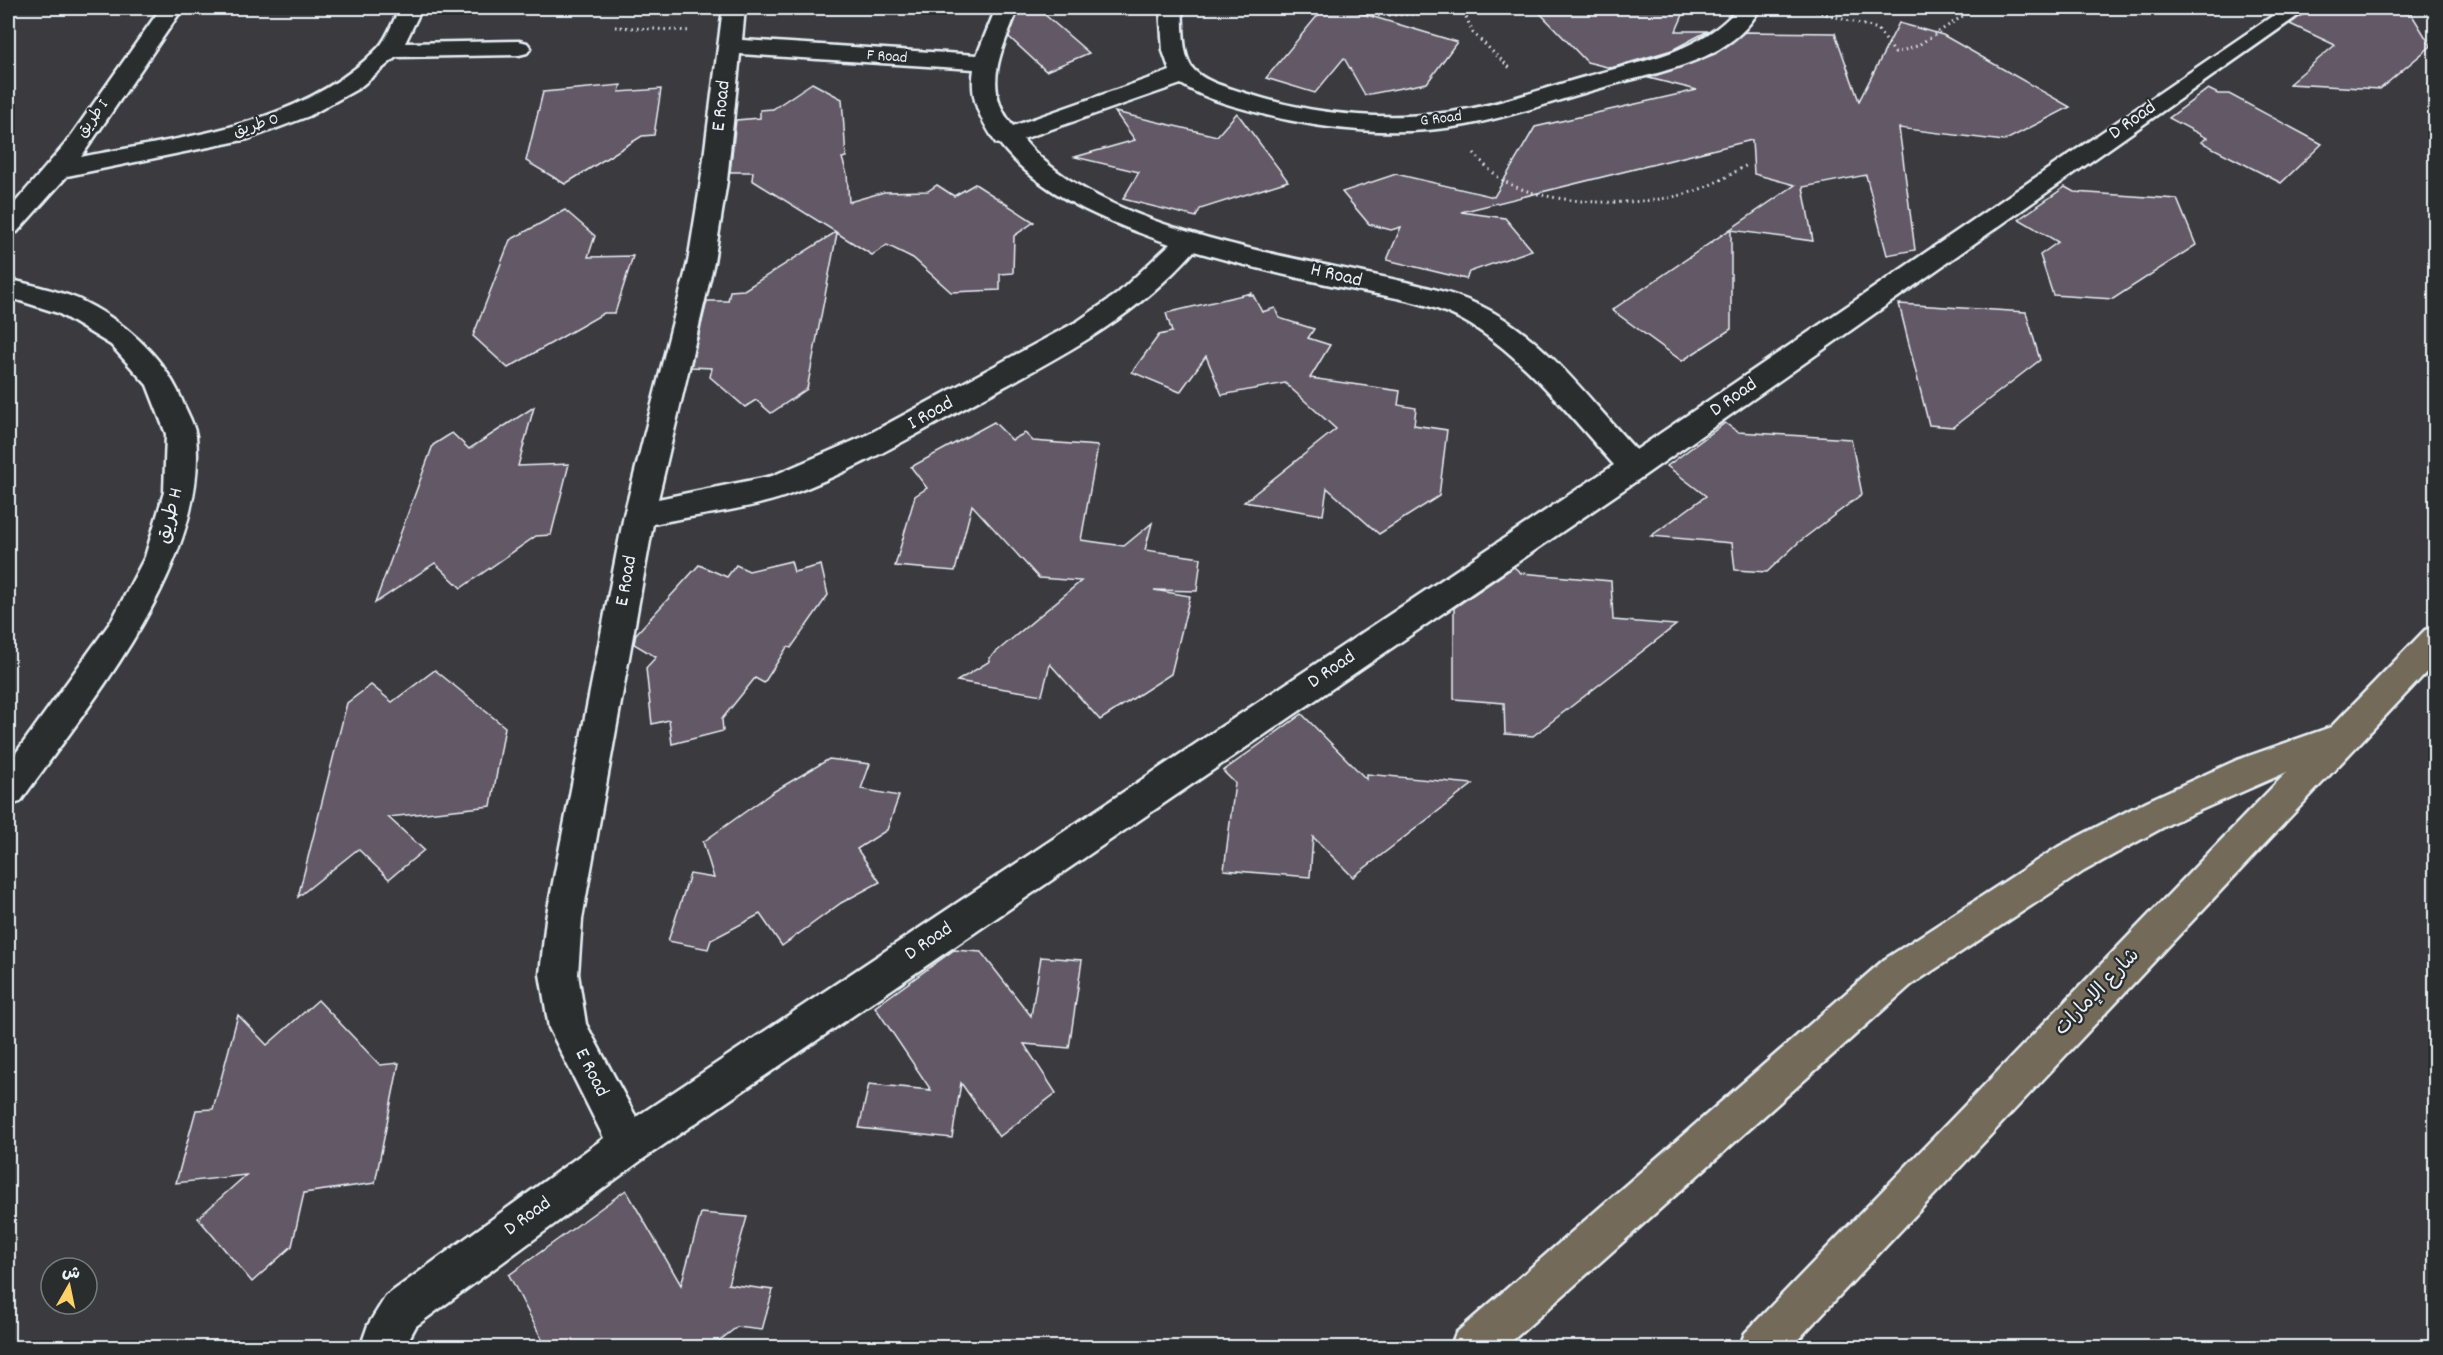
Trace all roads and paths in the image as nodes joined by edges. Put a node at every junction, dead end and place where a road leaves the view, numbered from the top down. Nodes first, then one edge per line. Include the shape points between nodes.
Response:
1 (172, 8) edge
2 (411, 8) edge
3 (1007, 8) edge
4 (1171, 8) edge
5 (1468, 8) edge
6 (1749, 8) edge
7 (1805, 8) edge
8 (1975, 8) edge
9 (2298, 8) edge
10 (1464, 12) junction
11 (1367, 16) dead end
12 (615, 27) dead end
13 (731, 29) edge
14 (519, 48) dead end
15 (390, 50) junction
16 (986, 63) junction
17 (1185, 74) junction
18 (1525, 102) junction
19 (1443, 119) junction
20 (1005, 137) junction
21 (1747, 165) dead end
22 (58, 170) junction
23 (8, 226) edge
24 (1187, 242) junction
25 (8, 288) edge
26 (1634, 467) junction
27 (639, 515) junction
28 (2436, 640) edge
29 (2341, 738) junction
30 (8, 791) edge
31 (629, 1144) junction
32 (382, 1347) edge
33 (1471, 1347) edge
34 (1760, 1347) edge

1 - 22 street, طريق I
2 - 15 street, طريق O
3 - 16 street
4 - 17 street via 1175,51
5 - 10 path
6 - 18 street, G Road via 1729,30 1701,49
7 - 8 path via 1878,30 1895,53 1917,46
9 - 26 street, D Road
10 - 11 path
10 - 18 path via 1473,33 1520,78
12 - 13 path
13 - 16 street, F Road
13 - 27 street, E Road via 701,262
14 - 15 street
15 - 22 street, طريق O via 351,83 300,111 238,133
16 - 20 street, H Road via 985,100
17 - 19 street, G Road via 1217,92 1297,113 1362,122 1424,123
17 - 20 street
18 - 19 street, G Road
19 - 21 path via 1487,167 1508,183 1546,195 1603,200 1676,196 1718,182
20 - 24 street, H Road via 1034,166 1072,193 1117,216
22 - 23 street, طريق I
24 - 26 street, H Road via 1446,302 1479,317 1533,360
24 - 27 street, I Road via 1135,294 1088,328 875,444 777,487
25 - 30 street, طريق H via 68,306 121,338 159,380 181,434 179,492 160,558 123,629
26 - 31 street, D Road
27 - 31 street, E Road via 564,919 559,974 568,1028
28 - 29 highway, شارع الإمارات
29 - 33 highway via 2249,771 2159,812 2071,860 1898,972
29 - 34 highway, شارع الإمارات
31 - 32 street, D Road via 401,1311

